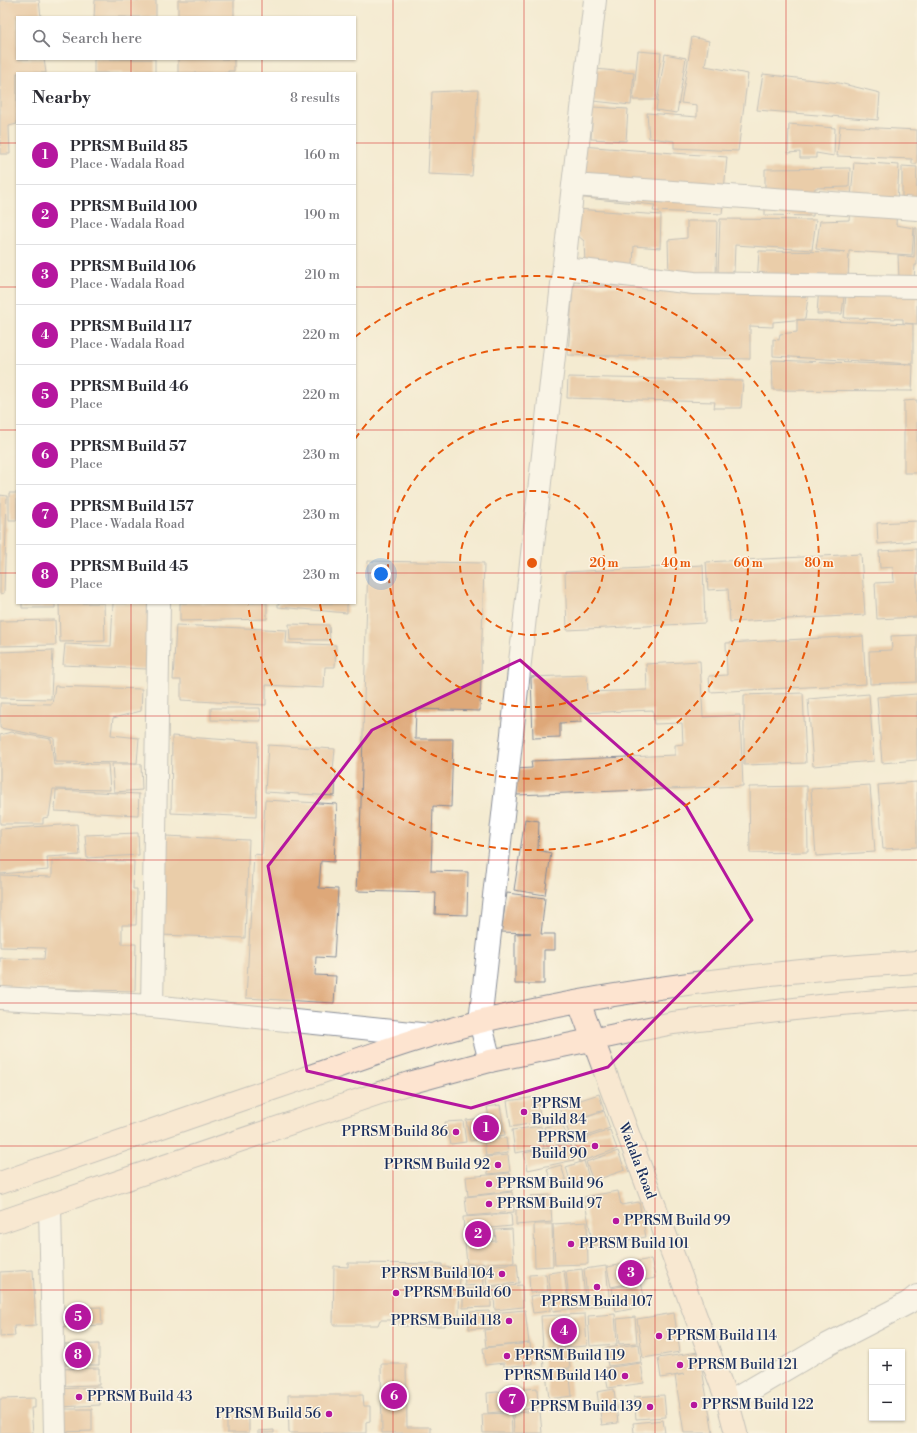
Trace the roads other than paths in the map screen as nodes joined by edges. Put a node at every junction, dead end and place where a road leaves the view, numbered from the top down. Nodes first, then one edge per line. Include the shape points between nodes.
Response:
1 (595, 0) edge
2 (573, 185) junction
3 (917, 209) edge
4 (564, 268) junction
5 (917, 287) edge
6 (159, 604) edge
7 (917, 962) edge
8 (0, 998) edge
9 (917, 998) edge
10 (578, 1002) junction
11 (152, 1006) junction
12 (480, 1022) junction
13 (430, 1035) junction
14 (592, 1039) junction
15 (490, 1061) junction
16 (0, 1183) edge
17 (50, 1207) junction
18 (0, 1222) edge
19 (917, 1296) edge
20 (728, 1403) junction
21 (55, 1433) edge
22 (736, 1433) edge

1 - 2 street
2 - 3 street
2 - 4 street
4 - 5 street via 694,283
4 - 12 street
6 - 11 street
7 - 10 main road via 685,984
8 - 11 street
9 - 14 main road via 829,1005 673,1023
10 - 12 main road
10 - 14 main road, Wadala Road
11 - 13 street
12 - 13 main road
12 - 15 street
13 - 16 main road
14 - 15 main road
14 - 20 main road, Wadala Road
15 - 17 main road via 409,1083
17 - 18 main road
17 - 21 street
19 - 20 street
20 - 22 main road, Wadala Road

